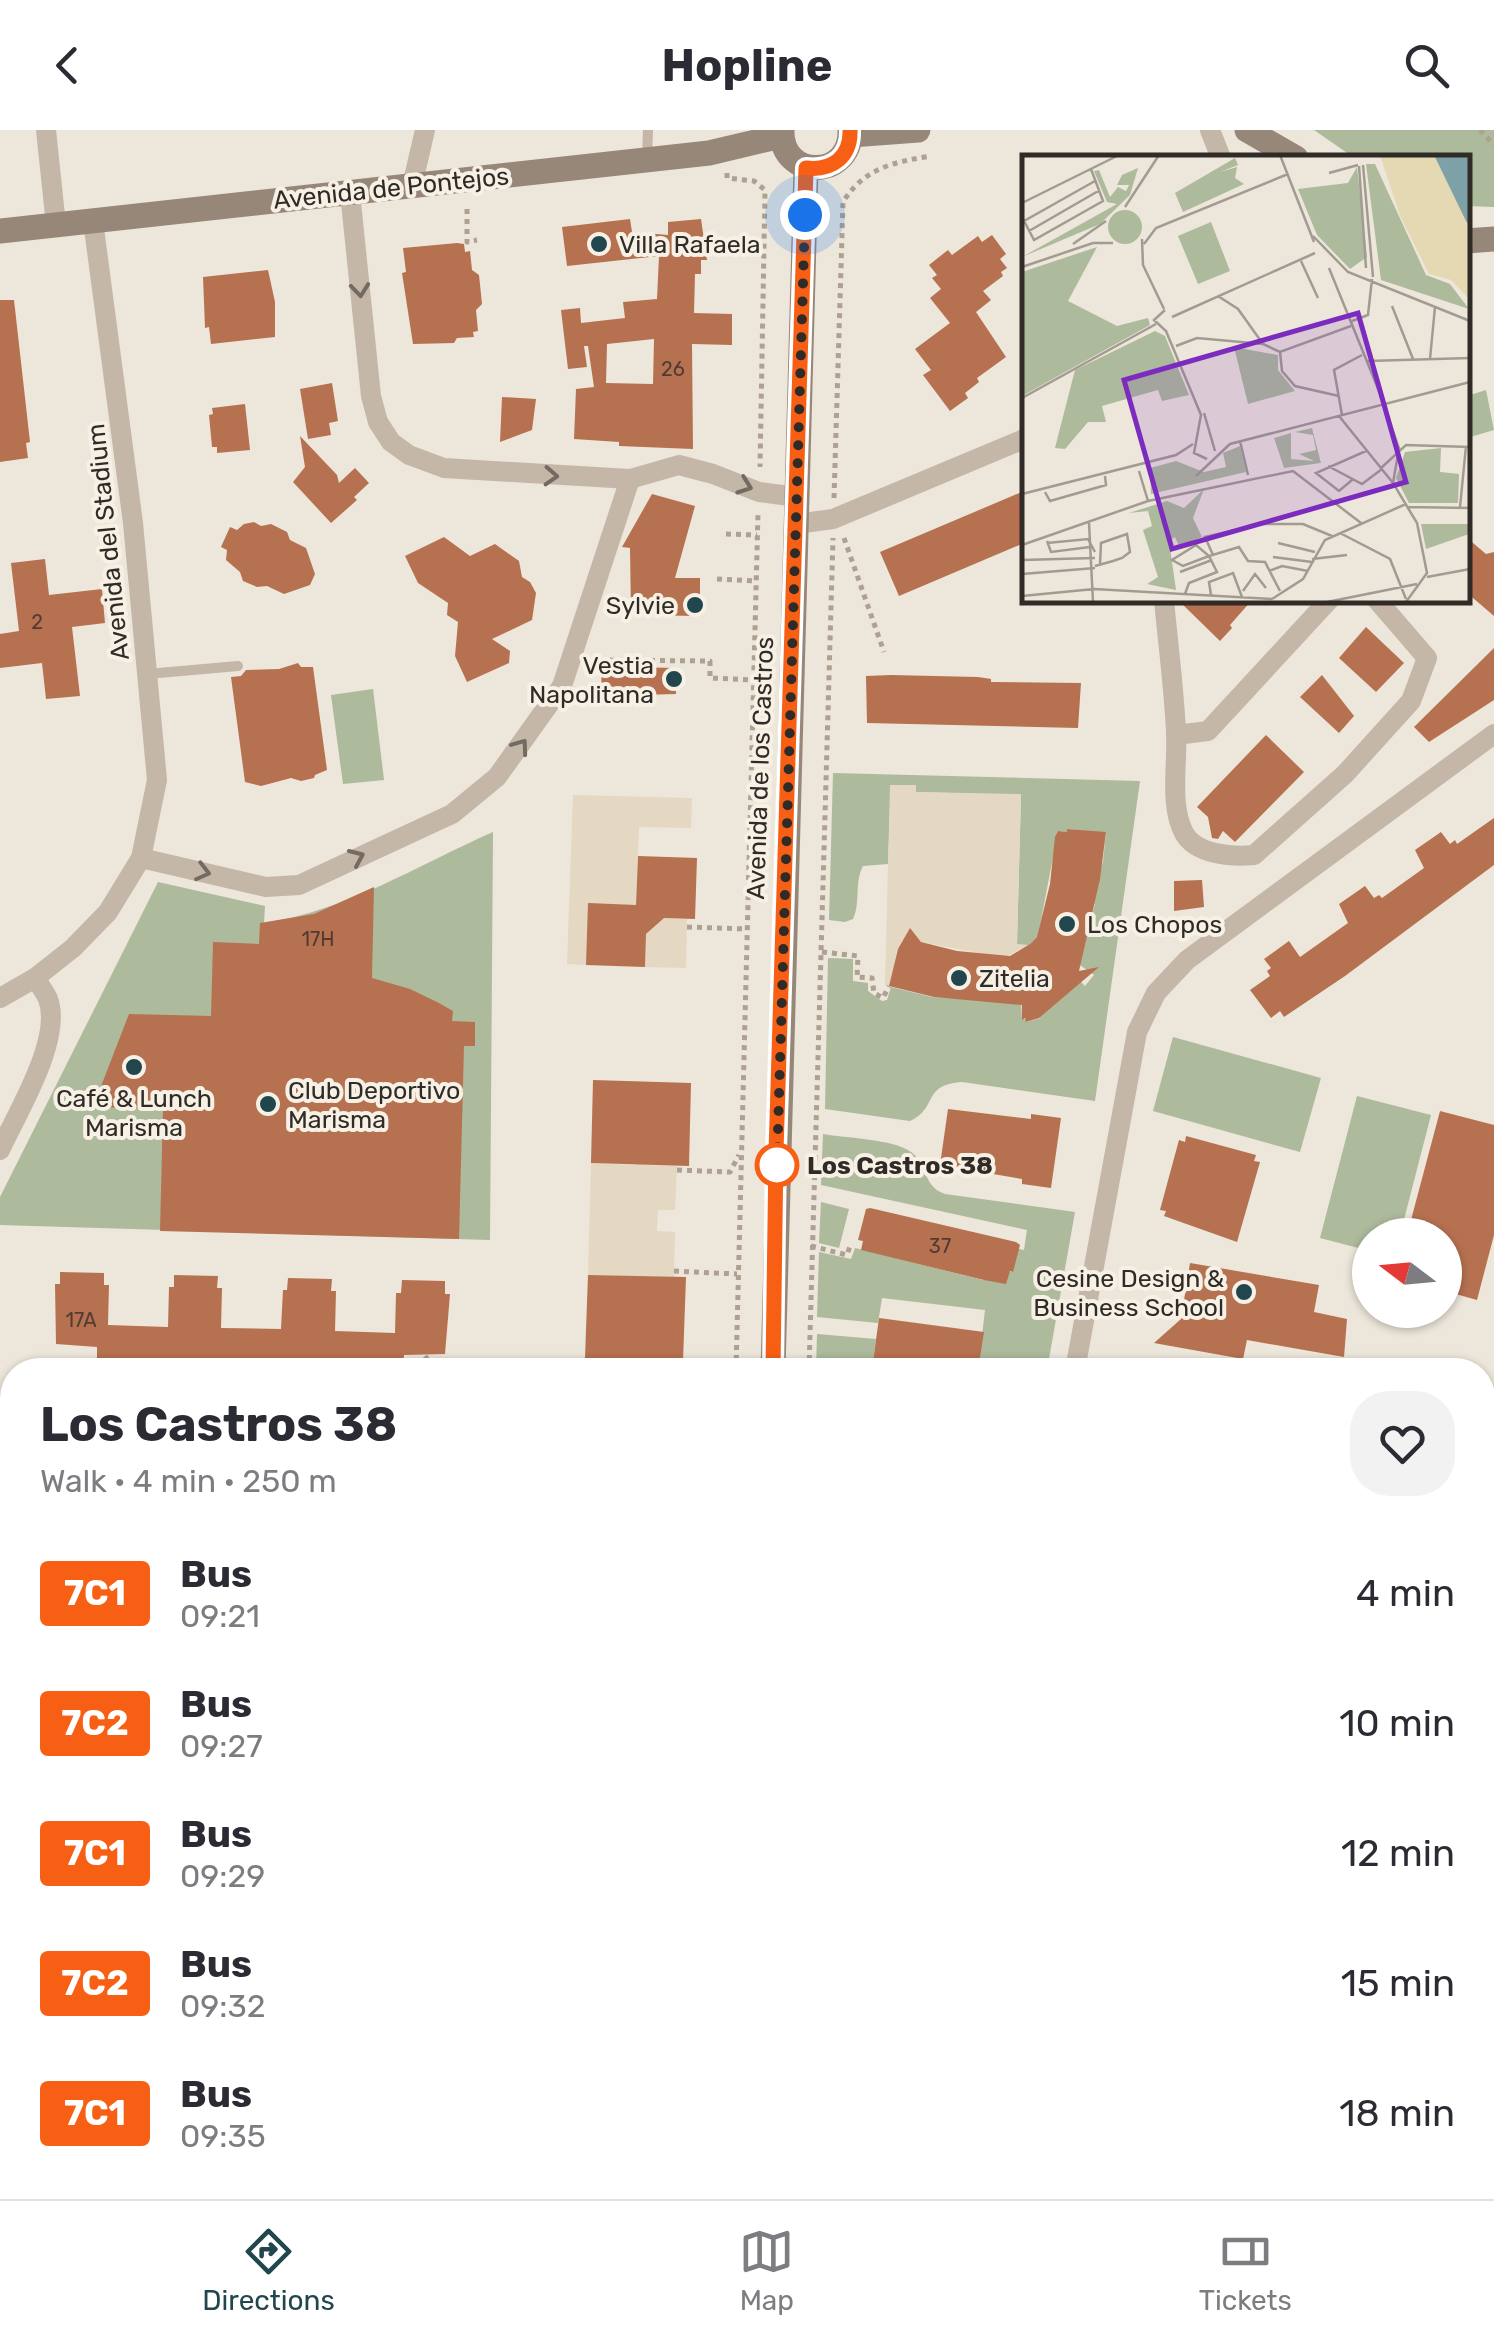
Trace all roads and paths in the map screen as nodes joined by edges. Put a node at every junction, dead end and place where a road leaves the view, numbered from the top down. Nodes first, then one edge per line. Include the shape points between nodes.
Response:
1 (46, 130) edge
2 (425, 130) edge
3 (648, 130) edge
4 (918, 130) edge
5 (1210, 130) edge
6 (1248, 130) edge
7 (1480, 130) edge
8 (851, 132) edge
9 (782, 133) edge
10 (1494, 144) edge
11 (724, 150) junction
12 (1220, 155) edge
13 (1291, 155) edge
14 (931, 156) dead end
15 (647, 160) junction
16 (806, 168) junction
17 (412, 186) junction
18 (350, 193) junction
19 (467, 209) dead end
20 (93, 221) junction
21 (56, 226) junction
22 (0, 231) edge
23 (477, 240) dead end
24 (1022, 440) edge
25 (630, 480) junction
26 (759, 492) junction
27 (798, 497) junction
28 (834, 506) dead end
29 (796, 524) junction
30 (833, 531) dead end
31 (726, 534) dead end
32 (758, 535) junction
33 (847, 540) dead end
34 (716, 580) dead end
35 (756, 581) junction
36 (1164, 602) edge
37 (1326, 602) edge
38 (1379, 602) edge
39 (884, 652) dead end
40 (600, 660) dead end
41 (238, 666) dead end
42 (147, 674) junction
43 (753, 680) junction
44 (1494, 734) edge
45 (1176, 735) junction
46 (141, 858) junction
47 (687, 927) dead end
48 (746, 928) junction
49 (822, 952) junction
50 (35, 978) junction
51 (889, 986) dead end
52 (0, 998) edge
53 (0, 1150) edge
54 (742, 1152) junction
55 (677, 1170) dead end
56 (851, 1243) dead end
57 (811, 1246) junction
58 (674, 1271) dead end
59 (737, 1274) junction
60 (736, 1358) edge
61 (773, 1358) edge
62 (809, 1358) edge
63 (1077, 1358) edge

1 - 21 street
2 - 17 street
3 - 15 lane
4 - 8 main road
5 - 12 street
6 - 13 main road
7 - 10 path
8 - 16 main road via 834,164
9 - 11 main road, Avenida de Pontejos
9 - 16 main road via 785,150
11 - 15 main road, Avenida de Pontejos
11 - 26 path via 727,178 754,181 765,190
14 - 28 path via 872,171 843,202
15 - 17 main road, Avenida de Pontejos
16 - 27 main road, Avenida de los Castros
17 - 18 main road, Avenida de Pontejos
18 - 20 main road, Avenida de Pontejos
18 -> 25 street via 371,396 391,442 409,456 463,471
19 - 23 path via 466,242
20 - 21 main road, Avenida de Pontejos
20 - 42 street, Avenida del Stadium
21 - 22 main road, Avenida de Pontejos
24 - 29 street via 833,518
25 -> 26 street via 679,465
46 -> 25 street via 266,887 300,884 452,814 497,777 562,686
26 - 27 street
26 - 32 path
27 - 29 main road, Avenida de los Castros
29 - 61 main road, Avenida de los Castros
30 - 49 path
31 - 32 path
32 - 35 path
33 - 39 path
34 - 35 path
35 - 43 path
36 - 45 street
37 - 45 street via 1208,731
38 - 45 street via 1427,658 1411,701 1345,774 1254,855 1207,850 1185,836 1177,814
40 - 43 path via 710,662 710,678
41 - 42 lane
42 - 46 street, Avenida del Stadium via 157,780
43 - 48 path
44 - 63 street via 1254,908 1156,993 1137,1032
46 - 50 street, Avenida del Stadium via 108,912
47 - 48 path
48 - 54 path
49 - 51 path via 858,956 857,977 872,978 874,993 883,998
49 - 57 path
50 - 52 street, Avenida del Stadium
50 - 53 street via 48,1000 43,1057
54 - 55 path via 730,1172
54 - 59 path
56 - 57 path via 847,1254
57 - 62 path
58 - 59 path
59 - 60 path

